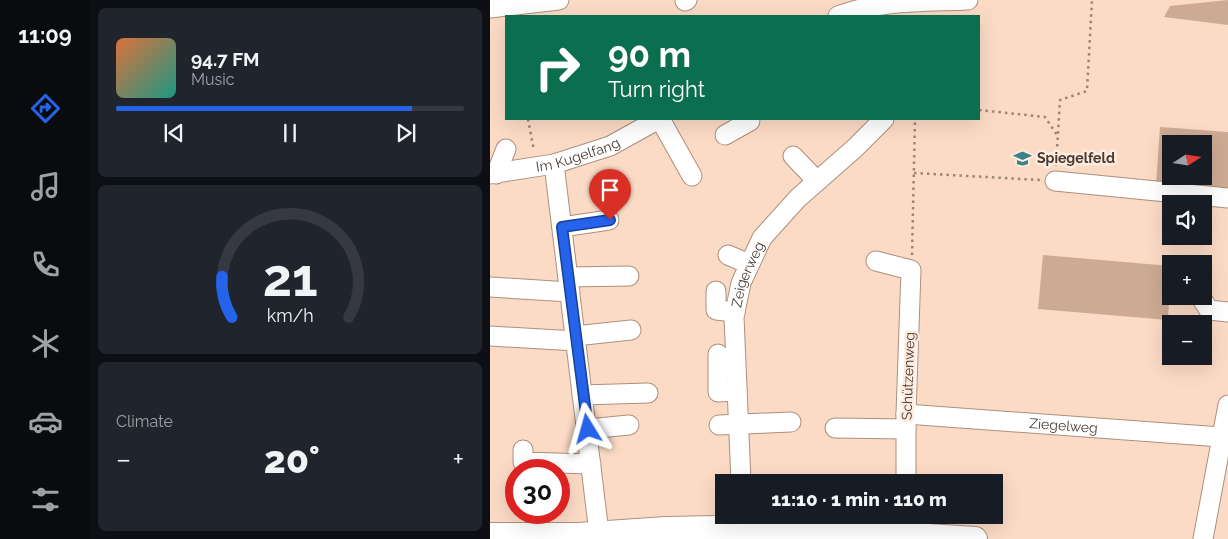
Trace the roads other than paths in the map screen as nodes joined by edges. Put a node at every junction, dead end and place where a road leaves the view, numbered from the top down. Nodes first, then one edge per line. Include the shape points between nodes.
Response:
1 (559, 0) edge
2 (968, 0) edge
3 (922, 5) edge
4 (490, 8) edge
5 (840, 15) edge
6 (658, 120) edge
7 (661, 120) edge
8 (750, 120) edge
9 (877, 121) edge
10 (726, 135) dead end
11 (506, 149) dead end
12 (793, 156) dead end
13 (545, 165) junction
14 (493, 174) edge
15 (692, 176) dead end
16 (817, 181) junction
17 (1055, 181) road end
18 (1228, 198) edge
19 (610, 220) dead end
20 (562, 227) junction
21 (728, 255) dead end
22 (876, 261) dead end
23 (749, 264) junction
24 (629, 276) dead end
25 (569, 285) junction
26 (490, 287) edge
27 (716, 291) dead end
28 (1206, 305) edge
29 (735, 312) junction
30 (1228, 312) edge
31 (631, 330) dead end
32 (490, 336) edge
33 (575, 338) junction
34 (718, 354) dead end
35 (737, 391) junction
36 (648, 393) dead end
37 (582, 395) junction
38 (1228, 404) edge
39 (906, 421) junction
40 (791, 422) dead end
41 (629, 424) dead end
42 (719, 425) dead end
43 (739, 425) junction
44 (835, 428) dead end
45 (588, 429) junction
46 (1221, 437) junction
47 (523, 450) dead end
48 (591, 464) junction
49 (741, 474) edge
50 (906, 474) edge
51 (1220, 492) edge
52 (738, 524) edge
53 (907, 524) edge
54 (666, 534) edge
55 (490, 535) edge
56 (585, 536) edge
57 (975, 539) edge
58 (1203, 539) edge

1 - 4 street
2 - 3 street
3 - 5 street via 886,2
6 - 13 street, Im Kugelfang via 610,146
7 - 15 street
8 - 10 street
9 - 16 street, Zeigerweg via 855,148
11 - 14 street
12 - 16 street
13 - 14 street, Im Kugelfang
13 - 20 street
16 - 23 street, Zeigerweg via 762,238
17 - 18 street
19 - 20 street
20 - 25 street
21 - 23 street
22 - 39 street, Schützenweg via 911,270
23 - 29 street, Zeigerweg via 741,282
24 - 25 street
25 - 26 street
25 - 33 street
27 - 29 street via 716,310
28 - 30 street via 1209,310
29 - 35 street, Zeigerweg
31 - 33 street
32 - 33 street
33 - 37 street
34 - 35 street via 718,392
35 - 43 street, Zeigerweg
36 - 37 street
37 - 45 street
38 - 46 street
39 - 44 street, Ziegelweg
39 - 46 street, Ziegelweg
39 - 50 street, Schützenweg
40 - 43 street
41 - 45 street
42 - 43 street
43 - 49 street, Zeigerweg
45 - 48 street
46 - 51 street
47 - 48 street via 523,462
48 - 56 street
51 - 58 street
52 - 54 main road
53 - 57 main road
54 - 56 main road
55 - 56 main road

